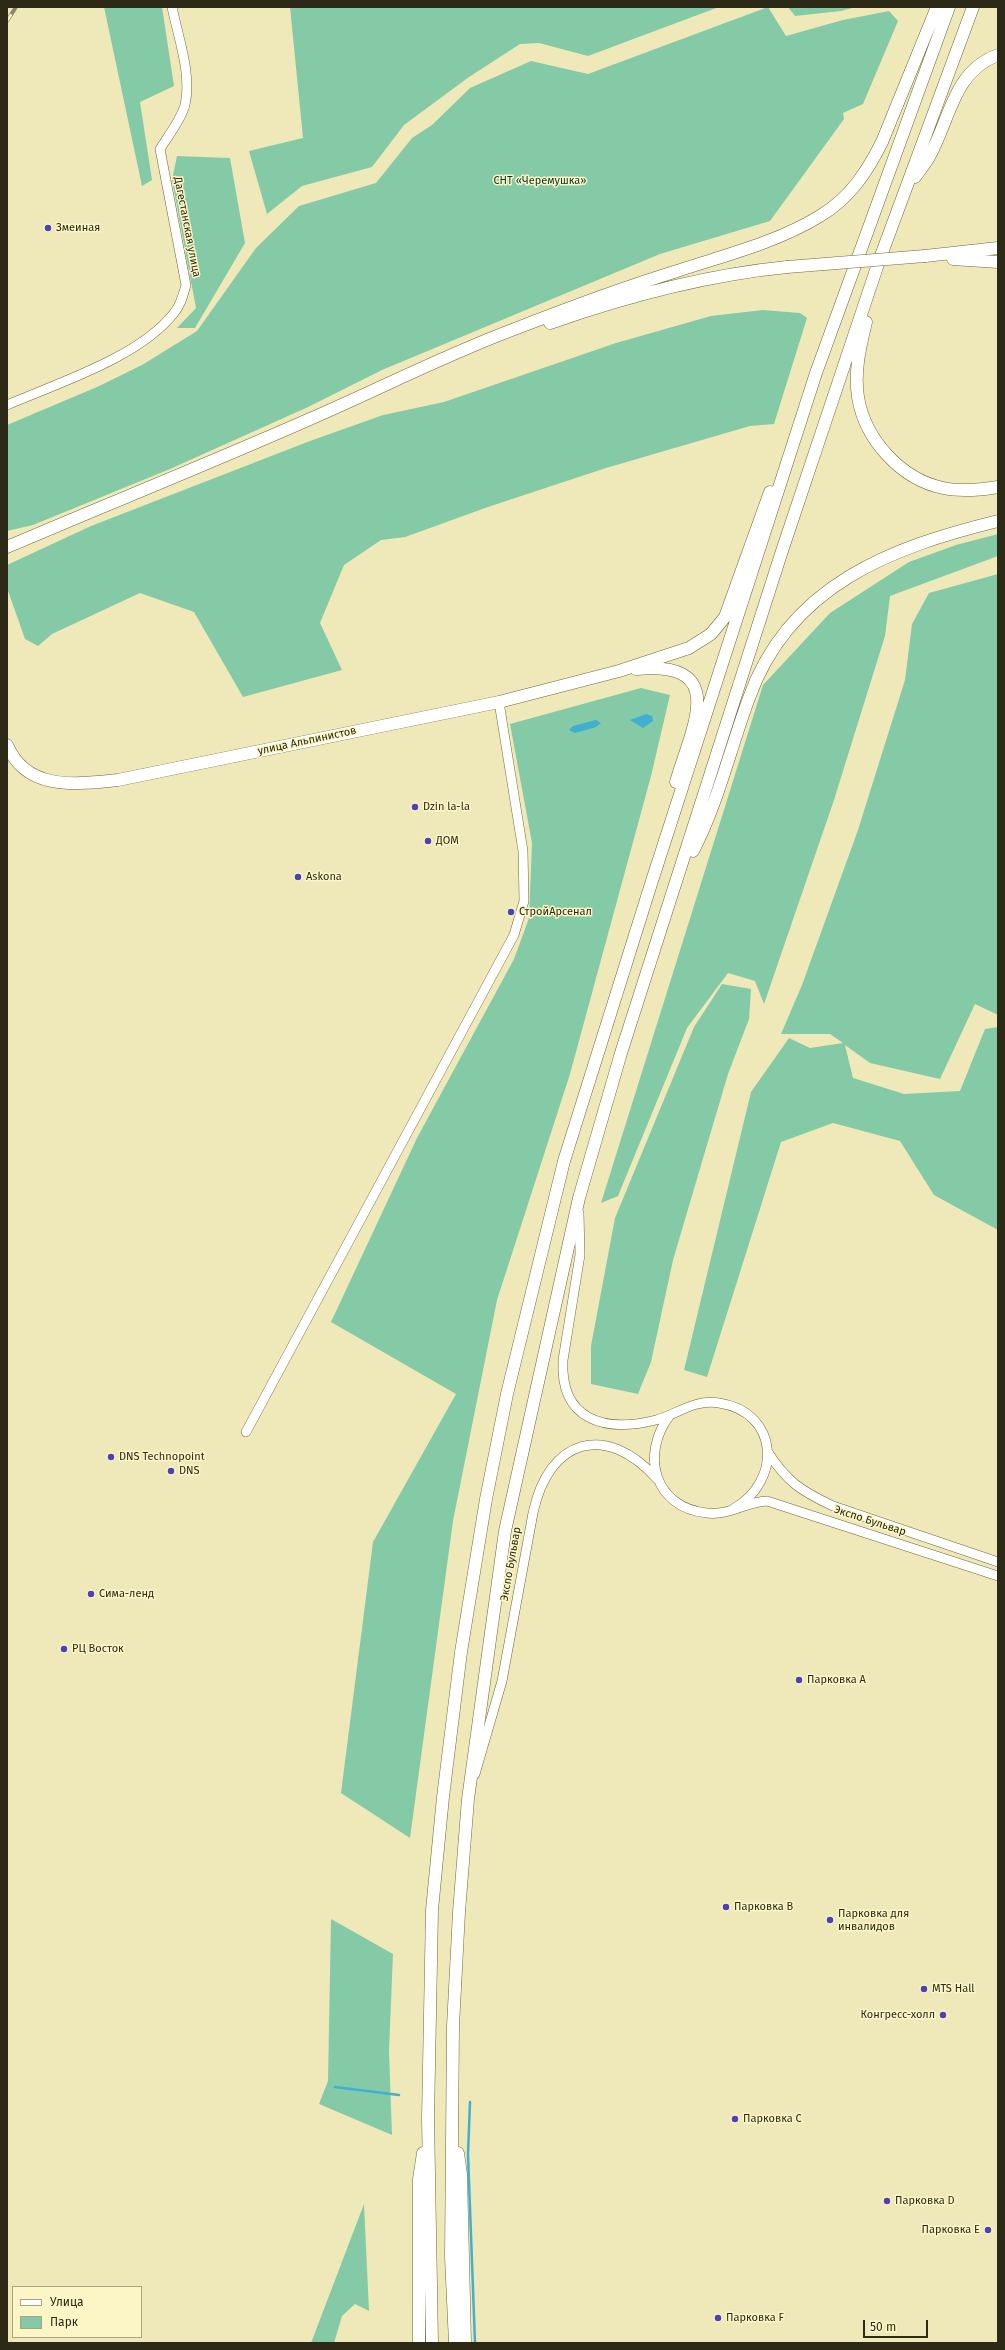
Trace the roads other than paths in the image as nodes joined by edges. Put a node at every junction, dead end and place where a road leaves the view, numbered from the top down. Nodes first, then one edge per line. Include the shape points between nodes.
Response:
1 (172, 7) edge
2 (937, 7) edge
3 (949, 7) edge
4 (973, 7) edge
5 (998, 55) edge
6 (906, 189) junction
7 (998, 242) edge
8 (998, 248) edge
9 (973, 250) junction
10 (927, 256) junction
11 (879, 261) junction
12 (998, 262) edge
13 (417, 371) junction
14 (7, 405) edge
15 (796, 436) junction
16 (998, 487) edge
17 (998, 521) edge
18 (10, 545) edge
19 (619, 671) junction
20 (500, 702) junction
21 (7, 745) edge
22 (678, 880) junction
23 (651, 884) junction
24 (579, 1198) junction
25 (671, 1415) junction
26 (246, 1432) dead end
27 (767, 1451) junction
28 (658, 1479) junction
29 (733, 1510) junction
30 (998, 1562) edge
31 (998, 1576) edge
32 (470, 1788) junction
33 (428, 2118) junction
34 (452, 2120) junction
35 (419, 2343) edge
36 (432, 2343) edge
37 (455, 2343) edge
38 (466, 2343) edge

1 - 14 street, Дагестанская улица via 186,75 185,106 160,149 186,285 182,300 175,313 154,334 122,354
2 - 13 main road via 882,142 859,181 843,200 800,227 745,249 610,292 482,341
3 - 15 main road via 867,228
4 - 6 main road
5 - 6 main road via 982,63 958,88 929,157
6 - 11 main road
7 - 9 main road
8 - 9 main road
9 - 10 main road
10 - 12 main road
10 - 13 main road, bridge via 745,271 645,294 560,320
11 - 16 main road via 859,350 858,397 868,427 882,450 896,464 927,483 961,490
11 - 22 main road via 779,562
13 - 18 main road via 309,420
15 - 19 main road via 778,468 728,609 718,626 701,642 689,648
15 - 23 main road
17 - 22 main road via 926,540 875,561 825,593 789,628 757,679 706,825
19 - 20 main road, улица Альпинистов
19 - 23 main road via 652,668 676,670 690,678 697,690 697,712 658,841
20 - 21 main road, улица Альпинистов via 126,778 77,784 52,782 25,770 12,758
20 - 26 street via 523,851 524,901 514,935
22 - 24 main road via 621,1053
23 - 33 main road via 564,1161 509,1386 486,1499 461,1652 432,1910
24 - 25 street, Экспо Бульвар via 580,1255 562,1360 566,1395 582,1414 602,1423 638,1423
24 - 32 main road via 505,1531
25 - 27 street, Экспо Бульвар via 699,1402 736,1407 758,1426 766,1441
25 - 28 street, Экспо Бульвар via 662,1425 654,1449
27 - 29 street, Экспо Бульвар via 766,1468 759,1486 754,1494
27 - 30 street, Экспо Бульвар via 793,1485 818,1499
28 - 29 street, Экспо Бульвар via 666,1493 686,1508 708,1514 721,1514
28 - 32 street, Экспо Бульвар via 633,1457 603,1446 585,1446 571,1450 561,1456 546,1476 532,1513 502,1680 486,1742
29 - 31 street, Экспо Бульвар via 759,1502 775,1503
32 - 34 main road via 459,1912 453,2026
33 - 35 main road via 419,2179
33 - 36 main road
34 - 37 main road via 451,2257
34 - 38 main road via 461,2174

